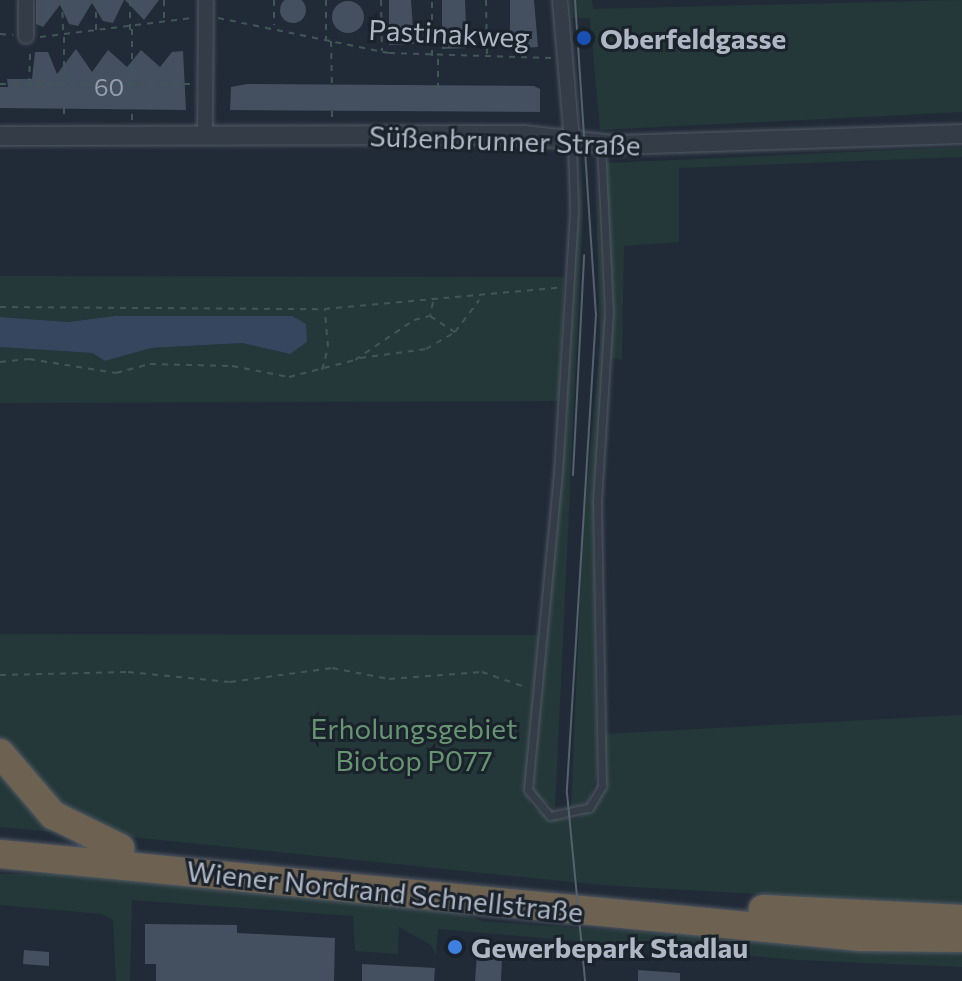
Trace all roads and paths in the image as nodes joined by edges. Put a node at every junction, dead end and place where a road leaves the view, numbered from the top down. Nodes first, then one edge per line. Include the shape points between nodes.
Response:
1 (26, 0) edge
2 (62, 0) edge
3 (96, 0) edge
4 (130, 0) edge
5 (164, 0) edge
6 (206, 0) edge
7 (274, 0) edge
8 (326, 0) edge
9 (381, 0) edge
10 (432, 0) edge
11 (486, 0) edge
12 (560, 0) edge
13 (206, 17) junction
14 (164, 23) junction
15 (274, 26) junction
16 (131, 29) junction
17 (0, 34) edge
18 (96, 34) junction
19 (28, 36) junction
20 (63, 37) junction
21 (326, 40) junction
22 (331, 41) junction
23 (383, 52) junction
24 (432, 57) junction
25 (438, 57) junction
26 (487, 58) junction
27 (565, 58) junction
28 (0, 84) edge
29 (8, 84) dead end
30 (14, 84) dead end
31 (29, 84) junction
32 (42, 84) dead end
33 (47, 84) dead end
34 (76, 84) dead end
35 (82, 84) dead end
36 (110, 84) dead end
37 (116, 84) dead end
38 (144, 84) dead end
39 (150, 84) dead end
40 (178, 84) dead end
41 (64, 86) junction
42 (132, 86) junction
43 (332, 88) dead end
44 (438, 89) dead end
45 (64, 108) dead end
46 (132, 108) dead end
47 (332, 111) dead end
48 (64, 121) dead end
49 (132, 121) dead end
50 (332, 122) dead end
51 (962, 134) edge
52 (205, 135) junction
53 (0, 136) edge
54 (572, 140) junction
55 (601, 145) junction
56 (571, 284) junction
57 (480, 298) junction
58 (434, 301) junction
59 (0, 307) edge
60 (324, 309) junction
61 (430, 316) junction
62 (455, 332) junction
63 (355, 360) junction
64 (0, 362) edge
65 (322, 370) junction
66 (0, 675) edge
67 (537, 692) junction
68 (0, 753) edge
69 (0, 837) edge
70 (0, 854) edge
71 (114, 856) junction
72 (0, 870) edge
73 (962, 919) edge
74 (962, 938) edge

1 - 19 street
2 - 20 path
3 - 18 path
4 - 16 path
5 - 14 path
6 - 13 street
7 - 15 path
8 - 21 path
9 - 23 path
10 - 24 path
11 - 26 path
12 - 27 street
13 - 14 path, Pastinakweg
13 - 15 path, Pastinakweg
13 - 52 street
14 - 16 path, Pastinakweg
15 - 21 path, Pastinakweg
16 - 18 path, Pastinakweg
16 - 42 path
17 - 19 path, Pastinakweg
18 - 20 path, Pastinakweg
19 - 20 path, Pastinakweg
19 - 31 path
20 - 41 path
21 - 22 path, Pastinakweg
22 - 23 path, Pastinakweg
22 - 43 path
23 - 24 path, Pastinakweg
24 - 25 path, Pastinakweg
25 - 26 path, Pastinakweg
25 - 44 path
26 - 27 path, Pastinakweg
27 - 54 street
28 - 29 path
30 - 31 path
31 - 32 path
33 - 41 path
34 - 41 path
35 - 36 path
37 - 42 path
38 - 42 path
39 - 40 path
45 - 48 path
46 - 49 path
47 - 50 path
51 - 55 street, Süßenbrunner Straße
52 - 53 street, Süßenbrunner Straße
52 - 54 street, Süßenbrunner Straße
54 - 55 street, Süßenbrunner Straße
54 - 56 lane
55 - 67 lane via 609,313 597,502 602,786 589,808 572,816 550,816 528,790
56 - 57 path
56 - 67 lane
57 - 58 path
57 - 62 path
58 - 60 path
58 - 61 path
59 - 60 path
60 - 65 path via 328,347
61 - 62 path
61 - 63 path via 414,320
62 - 63 path via 426,349 391,349
63 - 65 path
64 - 65 path via 29,359 116,373 150,364 232,366 267,376
66 - 67 path via 128,672 230,682 332,668 389,679 482,672
68 - 71 highway via 53,815
69 - 71 highway, Wiener Nordrand Schnellstraße
70 - 71 highway, Wiener Nordrand Schnellstraße
71 - 72 highway via 87,872
71 - 73 highway, Wiener Nordrand Schnellstraße via 709,905
71 - 74 highway, Wiener Nordrand Schnellstraße via 861,937

